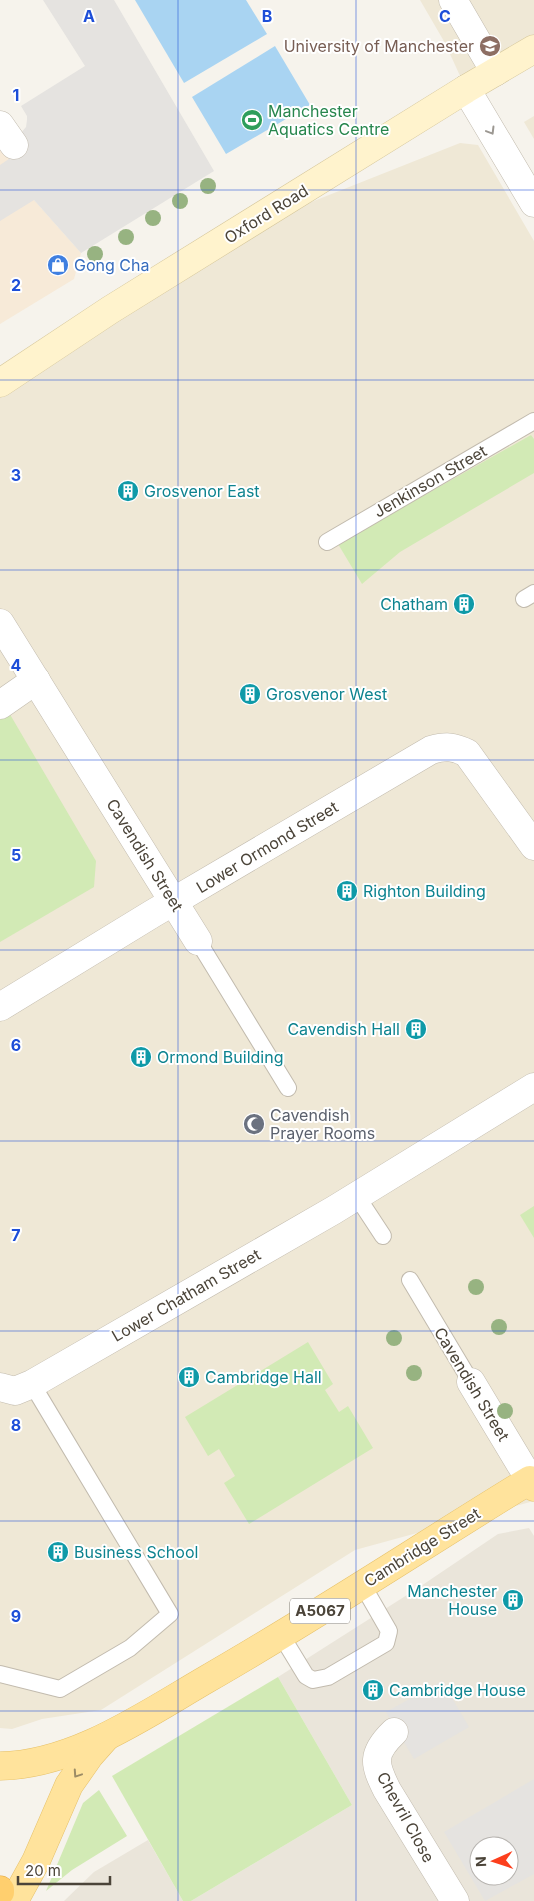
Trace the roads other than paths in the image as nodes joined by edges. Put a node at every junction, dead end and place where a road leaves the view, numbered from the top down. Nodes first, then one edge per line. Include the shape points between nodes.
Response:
1 (452, 0) edge
2 (534, 49) edge
3 (495, 72) junction
4 (466, 89) junction
5 (534, 203) edge
6 (0, 383) edge
7 (534, 421) edge
8 (327, 542) dead end
9 (0, 623) edge
10 (36, 680) junction
11 (0, 706) edge
12 (534, 846) edge
13 (174, 902) junction
14 (198, 941) joint
15 (0, 1008) edge
16 (534, 1087) edge
17 (288, 1088) dead end
18 (356, 1195) junction
19 (383, 1236) dead end
20 (410, 1280) dead end
21 (471, 1382) joint
22 (16, 1388) edge
23 (533, 1482) edge
24 (362, 1584) junction
25 (281, 1635) junction
26 (0, 1674) edge
27 (394, 1732) dead end
28 (107, 1736) junction
29 (0, 1766) edge
30 (14, 1901) edge
31 (456, 1901) edge

1 - 3 street
2 - 3 main road, Oxford Road
3 - 4 main road, Oxford Road
4 -> 5 street
4 - 6 main road, Oxford Road via 110,310
7 - 8 lane, Jenkinson Street
9 - 10 street, Cavendish Street
10 - 11 street
10 - 13 street, Cavendish Street
12 - 13 street, Lower Ormond Street via 467,753 456,747 444,746 431,750
13 - 14 street, Cavendish Street
13 - 15 street, Lower Ormond Street
14 - 17 lane, Cavendish Street
16 - 18 street, Lower Chatham Street
18 - 19 lane
18 - 22 street, Lower Chatham Street
20 - 21 lane, Cavendish Street
21 - 23 street, Cavendish Street
22 - 26 lane via 170,1614 130,1648 60,1689
23 - 24 main road, Cambridge Street / A5067
24 - 25 main road, Cambridge Street / A5067
24 - 25 lane via 389,1631 386,1643 328,1677 313,1680 306,1676
25 - 28 main road, Cambridge Street / A5067
27 - 31 street, Chevril Close via 382,1743 377,1757 378,1772
28 - 29 main road, Cambridge Street / A5067 via 55,1756 18,1766
28 -> 30 main road, Cambridge Street / A5067 via 69,1785 36,1861

